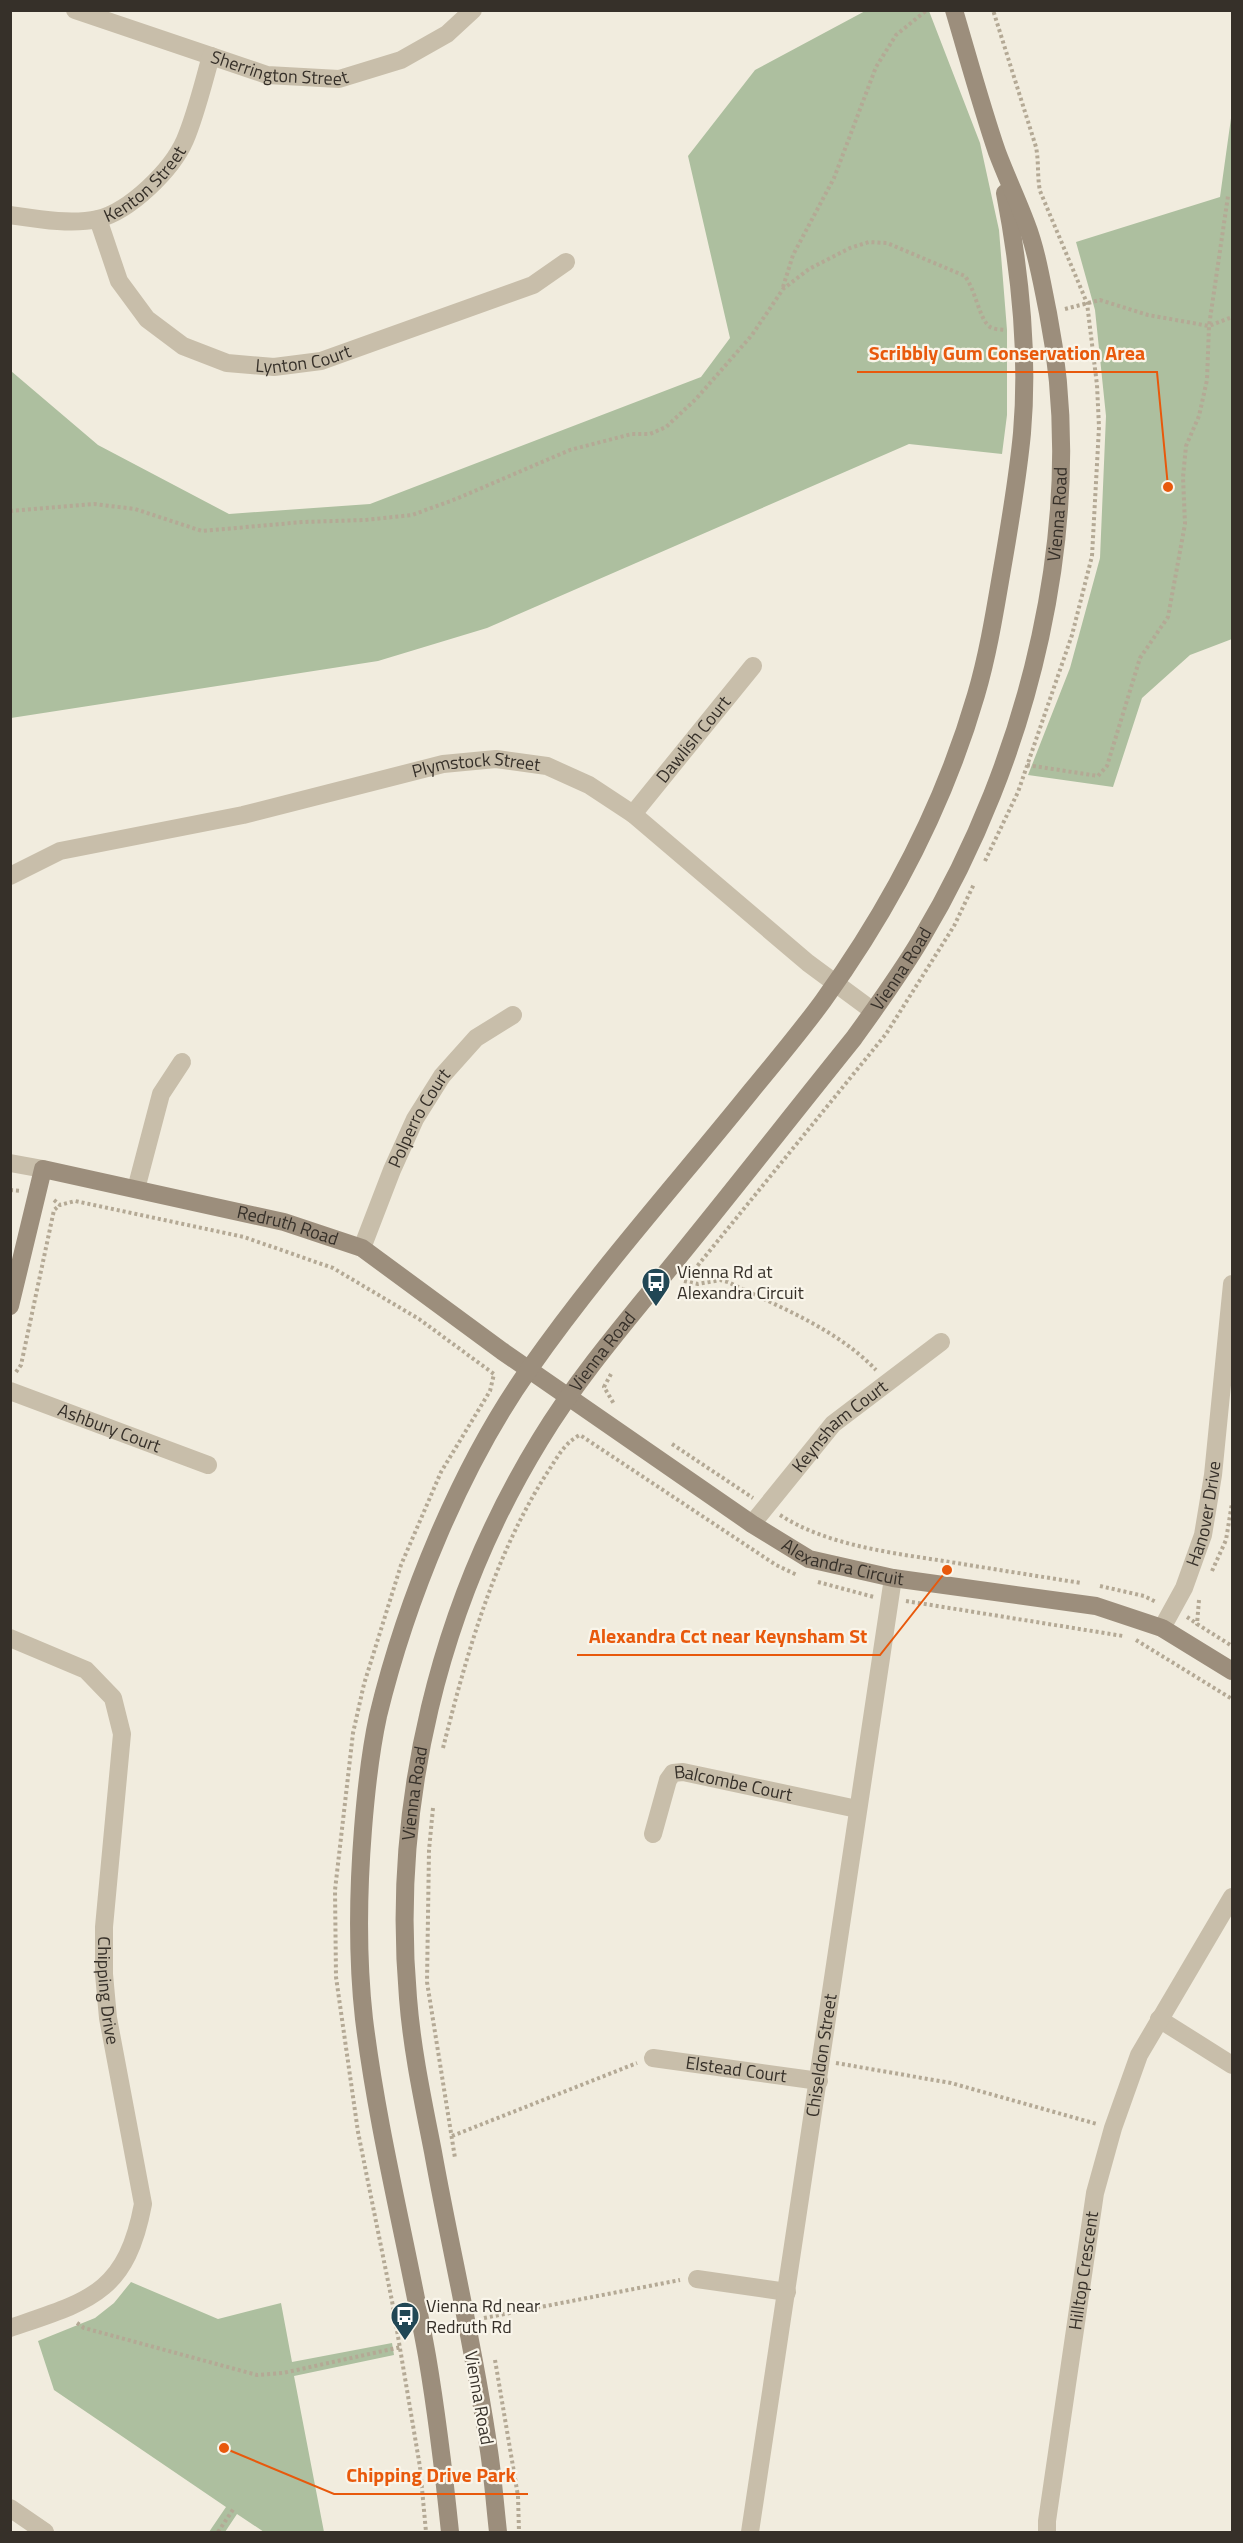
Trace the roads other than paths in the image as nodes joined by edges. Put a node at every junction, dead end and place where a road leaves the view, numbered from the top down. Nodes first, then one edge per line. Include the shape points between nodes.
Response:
1 (75, 10) edge
2 (473, 10) edge
3 (954, 10) edge
4 (211, 56) junction
5 (998, 153) junction
6 (10, 215) edge
7 (98, 219) junction
8 (566, 262) dead end
9 (753, 666) dead end
10 (633, 814) junction
11 (10, 876) edge
12 (836, 982) junction
13 (873, 1011) junction
14 (513, 1015) dead end
15 (182, 1062) dead end
16 (10, 1162) edge
17 (43, 1169) junction
18 (136, 1189) junction
19 (362, 1248) junction
20 (1233, 1284) edge
21 (10, 1306) edge
22 (941, 1342) dead end
23 (529, 1369) junction
24 (10, 1391) edge
25 (569, 1397) junction
26 (208, 1465) dead end
27 (752, 1524) junction
28 (893, 1578) junction
29 (1162, 1628) junction
30 (10, 1638) edge
31 (1233, 1671) edge
32 (857, 1809) junction
33 (653, 1834) dead end
34 (1233, 1897) edge
35 (1159, 2019) junction
36 (653, 2058) road end
37 (1233, 2066) edge
38 (819, 2081) junction
39 (697, 2279) road end
40 (787, 2292) junction
41 (10, 2328) edge
42 (10, 2508) edge
43 (45, 2532) edge
44 (450, 2532) edge
45 (498, 2532) edge
46 (750, 2532) edge
47 (1047, 2532) edge

1 - 4 street, Sherrington Street
2 - 4 street, Sherrington Street via 447,34 400,60 339,79 267,75
3 - 5 main road, Vienna Road
4 - 7 street, Kenton Street via 185,141 161,176 123,207
5 - 12 main road, Vienna Road via 1016,252 1023,320 1023,429 991,635 977,693 935,807 902,876
5 - 13 main road, Vienna Road via 1027,226 1048,313 1058,396 1060,483 1050,579 1032,667 1006,758 964,858 921,939
6 - 7 street, Kenton Street via 66,221
7 - 8 street, Lynton Court via 119,281 147,319 183,346 227,363 274,367 321,361 533,285
9 - 10 street, Dawlish Court
10 - 11 street, Plymstock Street via 589,785 547,766 496,759 443,764 243,815 60,851
10 - 12 street, Plymstock Street via 808,963
12 - 13 street, Plymstock Street
12 - 23 main road, Vienna Road
13 - 25 main road, Vienna Road
14 - 19 street, Polperro Court via 476,1038 442,1076 415,1119
15 - 18 street via 161,1094
16 - 17 street, Redruth Road
17 - 18 main road, Redruth Road
17 - 21 main road
18 - 19 main road, Redruth Road via 284,1222
19 - 23 main road, Redruth Road
20 - 29 street, Hanover Drive via 1203,1534 1184,1588
22 - 27 street, Keynsham Court via 832,1424
23 - 25 main road, Alexandra Circuit
23 - 44 main road, Vienna Road via 459,1490 432,1554 378,1717 366,1788 358,1934 363,2014 375,2097 424,2340
24 - 26 street, Ashbury Court
25 - 27 main road, Alexandra Circuit
25 - 45 main road, Vienna Road via 520,1474 466,1589 426,1721 407,1847 408,1999 489,2450
27 - 28 main road, Alexandra Circuit via 809,1558
28 - 29 main road, Alexandra Circuit via 1096,1606
28 - 32 street, Chiseldon Street
29 - 31 main road, Alexandra Circuit
30 - 41 street, Chipping Drive via 86,1670 113,1698 122,1734 104,1927 104,1974 108,2018 143,2204 137,2235 124,2264 100,2292
32 - 33 street, Balcombe Court via 673,1773
32 - 38 street, Chiseldon Street
34 - 35 street, Hilltop Crescent
35 - 37 street
35 - 47 street, Hilltop Crescent via 1140,2055 1113,2128 1095,2193
36 - 38 street, Elstead Court
38 - 40 street, Chiseldon Street
39 - 40 street
40 - 46 street, Chiseldon Street
42 - 43 street

